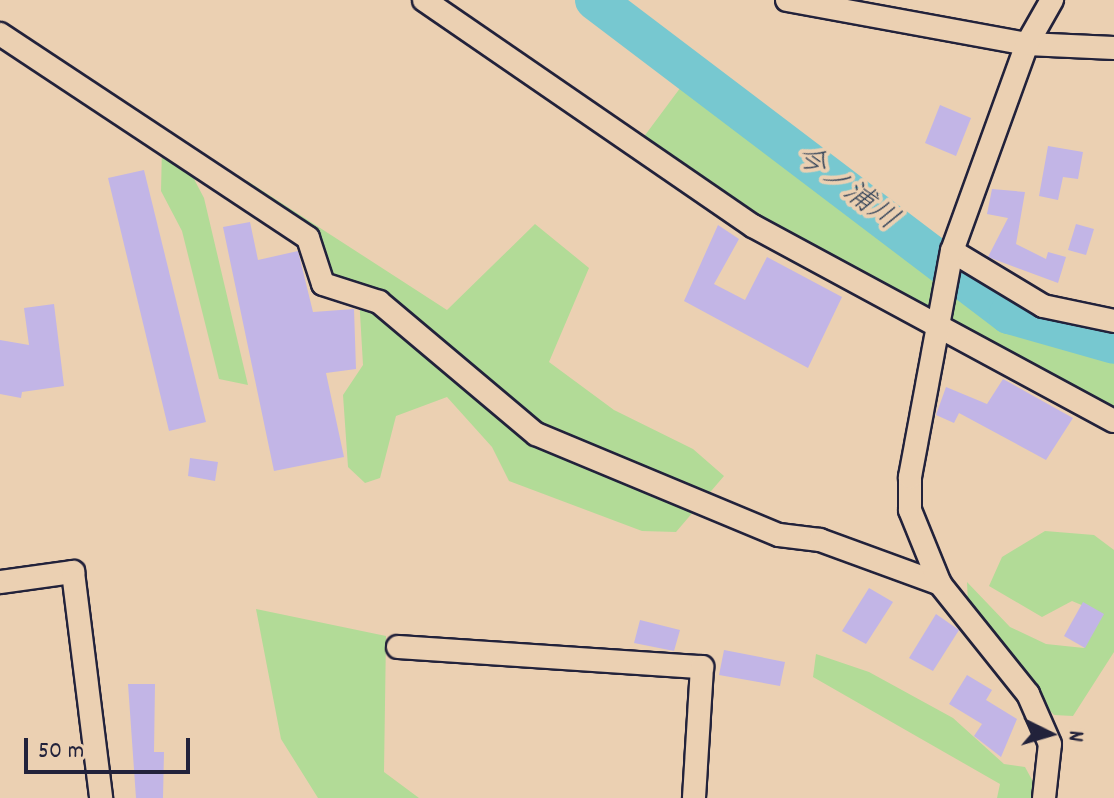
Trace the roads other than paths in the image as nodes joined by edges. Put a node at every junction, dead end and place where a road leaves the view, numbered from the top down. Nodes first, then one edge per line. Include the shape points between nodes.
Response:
1 (424, 0) edge
2 (787, 0) edge
3 (1052, 0) edge
4 (0, 34) edge
5 (1027, 44) junction
6 (1114, 48) edge
7 (952, 251) junction
8 (1114, 321) edge
9 (939, 326) junction
10 (1114, 421) edge
11 (0, 582) edge
12 (940, 584) junction
13 (398, 647) dead end
14 (101, 798) edge
15 (694, 798) edge
16 (1044, 798) edge

1 - 9 street via 753,226
2 - 5 street
3 - 5 street
4 - 12 street via 308,238 323,284 379,302 536,434 779,535 820,540
5 - 6 street
5 - 7 street
7 - 8 street via 1043,306
7 - 9 street
9 - 10 street
9 - 12 street via 910,488 919,543
11 - 14 street via 73,572
12 - 16 street via 1028,694 1050,744
13 - 15 street via 702,667

